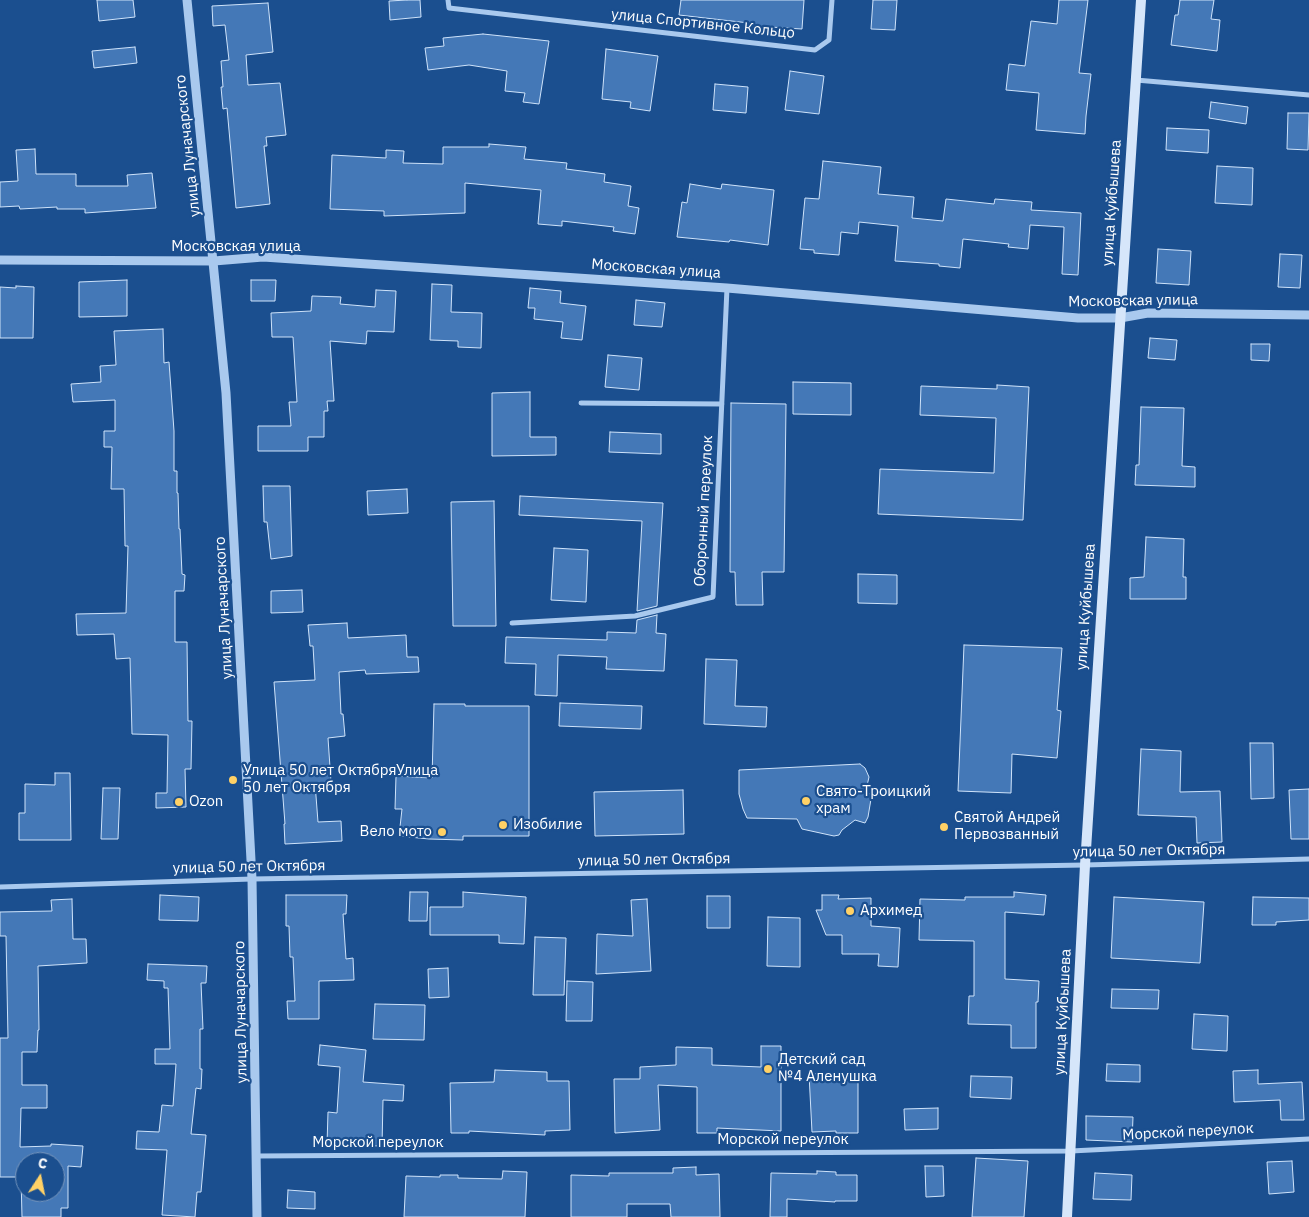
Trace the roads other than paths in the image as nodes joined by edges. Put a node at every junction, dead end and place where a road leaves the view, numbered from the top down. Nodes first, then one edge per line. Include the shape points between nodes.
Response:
1 (187, 0) edge
2 (448, 0) edge
3 (832, 0) edge
4 (1141, 0) edge
5 (1136, 80) junction
6 (1309, 95) edge
7 (0, 260) edge
8 (214, 261) junction
9 (727, 288) junction
10 (1309, 315) edge
11 (1120, 318) junction
12 (581, 403) dead end
13 (722, 404) junction
14 (512, 622) dead end
15 (1309, 859) edge
16 (1085, 865) junction
17 (252, 879) junction
18 (0, 887) edge
19 (1309, 1139) edge
20 (1071, 1151) junction
21 (257, 1156) junction
22 (257, 1217) edge
23 (1067, 1217) edge

1 - 8 street, улица Луначарского
2 - 3 street, улица Спортивное Кольцо via 449,8 815,50 829,40
4 - 5 main road, улица Куйбышева
5 - 6 street
5 - 11 main road, улица Куйбышева
7 - 8 street, Московская улица
8 - 9 street, Московская улица via 263,257
8 - 17 street, улица Луначарского via 226,393
9 - 11 street, Московская улица via 1078,318
9 - 13 street, Оборонный переулок
10 - 11 street, Московская улица via 1148,313
11 - 16 main road, улица Куйбышева
12 - 13 street
13 - 14 street, Оборонный переулок via 713,597 635,616
15 - 16 street, улица 50 лет Октября
16 - 17 street, улица 50 лет Октября
16 - 20 main road, улица Куйбышева
17 - 18 street, улица 50 лет Октября
17 - 21 street, улица Луначарского
19 - 20 street, Морской переулок
20 - 21 street, Морской переулок
20 - 23 main road, улица Куйбышева
21 - 22 street, улица Луначарского

